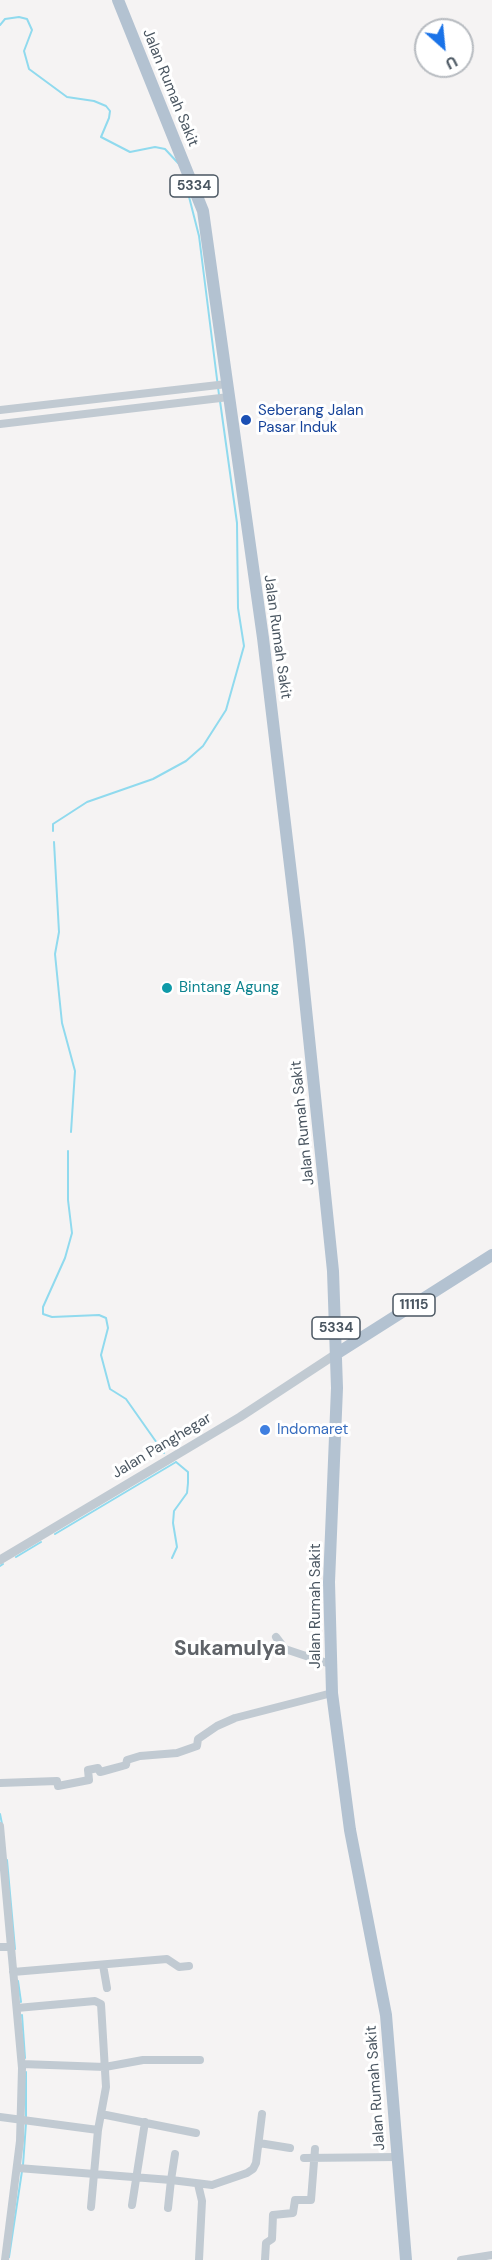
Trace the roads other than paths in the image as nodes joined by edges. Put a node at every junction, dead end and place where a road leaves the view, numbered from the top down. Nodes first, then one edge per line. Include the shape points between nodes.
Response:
1 (118, 0) edge
2 (220, 385) junction
3 (222, 398) junction
4 (0, 410) edge
5 (0, 424) edge
6 (492, 1255) edge
7 (336, 1354) junction
8 (0, 1560) edge
9 (276, 1637) dead end
10 (330, 1664) junction
11 (332, 1693) junction
12 (0, 1783) edge
13 (0, 1826) edge
14 (1, 1839) edge
15 (0, 1947) edge
16 (10, 1947) junction
17 (103, 1965) junction
18 (189, 1966) dead end
19 (13, 1972) junction
20 (107, 1988) dead end
21 (17, 2008) junction
22 (200, 2060) dead end
23 (22, 2064) junction
24 (105, 2067) junction
25 (101, 2114) junction
26 (262, 2114) dead end
27 (0, 2117) edge
28 (25, 2121) junction
29 (145, 2122) junction
30 (98, 2130) junction
31 (196, 2133) dead end
32 (259, 2143) junction
33 (290, 2148) dead end
34 (315, 2150) dead end
35 (175, 2154) dead end
36 (396, 2157) junction
37 (304, 2158) dead end
38 (315, 2159) junction
39 (21, 2169) junction
40 (94, 2173) junction
41 (138, 2178) junction
42 (171, 2180) junction
43 (197, 2184) junction
44 (132, 2205) dead end
45 (91, 2206) dead end
46 (168, 2208) dead end
47 (492, 2255) edge
48 (5, 2260) edge
49 (199, 2260) edge
50 (265, 2260) edge
51 (406, 2260) edge
52 (461, 2260) edge

1 - 2 main road, Jalan Rumah Sakit / 5334 via 203,211
2 - 3 main road, Jalan Rumah Sakit / 5334
2 - 4 street
3 - 5 street
3 - 7 main road, Jalan Rumah Sakit / 5334 via 263,638 330,1226
6 - 7 main road, 11115
7 - 8 street, Jalan Panghegar via 240,1417
7 - 10 main road, Jalan Rumah Sakit / 5334
9 - 10 street via 285,1649
10 - 11 main road, Jalan Rumah Sakit / 5334
11 - 12 street via 235,1718 198,1739 198,1745 177,1753 140,1756 126,1760 126,1765 100,1772 98,1768 88,1770 89,1780 58,1786 57,1781
11 - 36 main road, Jalan Rumah Sakit / 5334 via 350,1830 386,2015
13 - 14 street
14 - 16 street
15 - 16 street
16 - 19 street
17 - 18 street via 167,1959 179,1967
17 - 19 street
17 - 20 street
19 - 21 street
21 - 23 street
21 - 24 street via 99,2002
22 - 24 street via 143,2060
23 - 24 street
23 - 28 street
24 - 25 street
25 - 29 street
25 - 30 street
26 - 32 street
27 - 28 street
28 - 30 street
28 - 39 street
29 - 31 street
29 - 41 street
30 - 40 street
32 - 33 street
32 - 43 street via 254,2169 212,2185
34 - 38 street
35 - 42 street
36 - 38 street
36 - 51 main road, Jalan Rumah Sakit / 5334
37 - 38 street
38 - 50 street via 311,2200 295,2200 293,2213 273,2215 272,2239 266,2243
39 - 40 street
39 - 48 street
40 - 41 street
40 - 45 street
41 - 42 street
41 - 44 street
42 - 43 street
42 - 46 street
43 - 49 street via 202,2201
47 - 52 street

